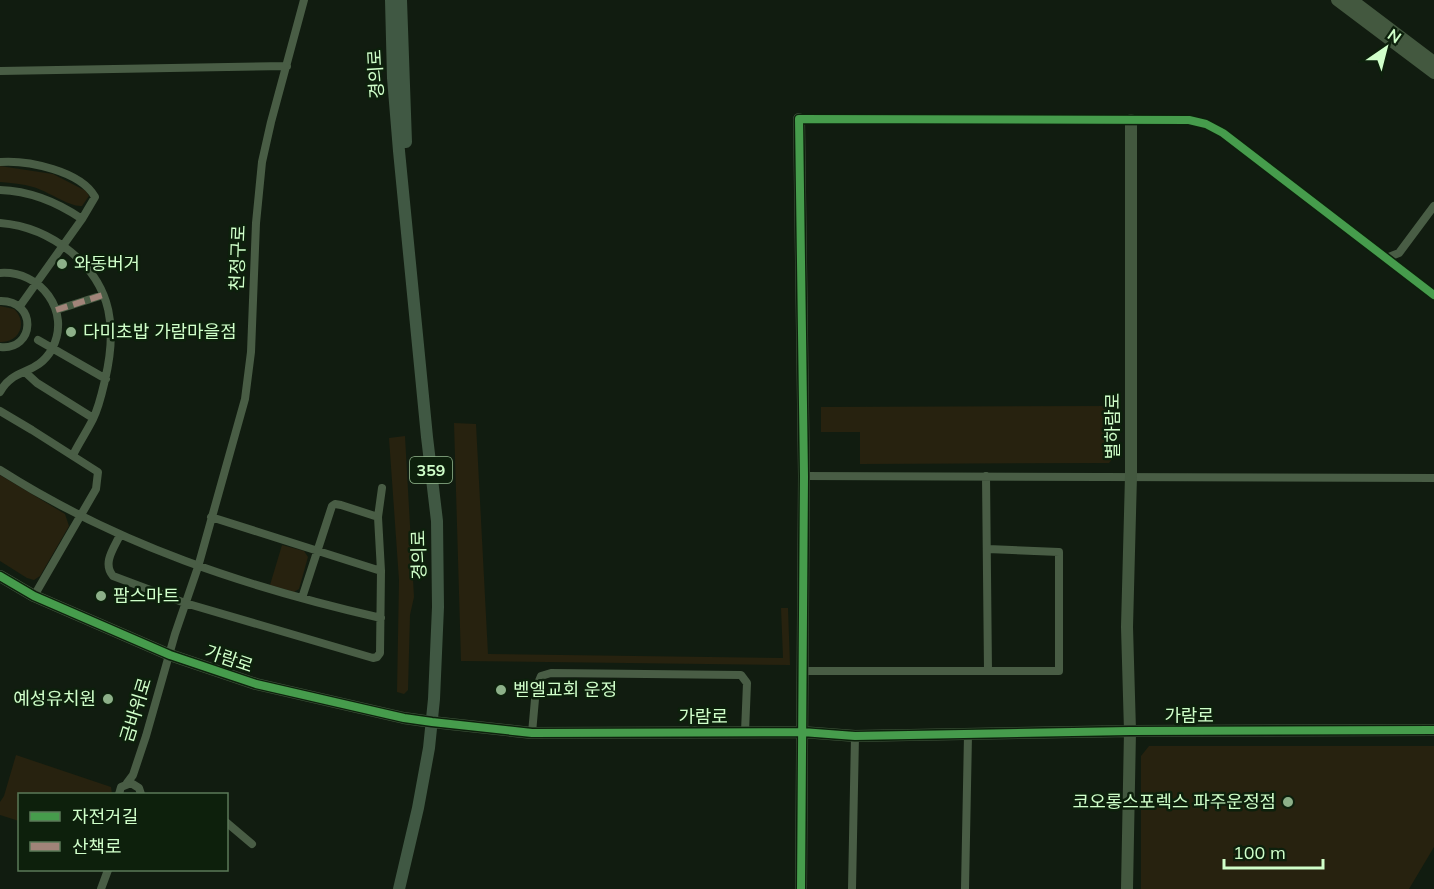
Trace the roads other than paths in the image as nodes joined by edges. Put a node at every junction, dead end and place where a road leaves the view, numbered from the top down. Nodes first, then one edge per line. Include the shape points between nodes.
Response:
1 (304, 0) edge
2 (385, 0) edge
3 (391, 0) edge
4 (401, 0) edge
5 (409, 0) edge
6 (1337, 0) edge
7 (1352, 0) edge
8 (1434, 62) edge
9 (287, 66) junction
10 (0, 71) edge
11 (1434, 73) edge
12 (799, 119) joint
13 (1131, 120) junction
14 (403, 152) junction
15 (0, 162) edge
16 (0, 190) edge
17 (1434, 206) edge
18 (1434, 215) edge
19 (82, 219) junction
20 (0, 223) edge
21 (63, 246) junction
22 (1386, 258) junction
23 (1400, 269) junction
24 (0, 273) edge
25 (37, 282) junction
26 (103, 295) junction
27 (1434, 295) edge
28 (0, 301) edge
29 (20, 306) junction
30 (56, 310) junction
31 (27, 327) junction
32 (22, 339) junction
33 (38, 340) junction
34 (0, 347) edge
35 (52, 348) junction
36 (25, 372) junction
37 (106, 379) junction
38 (0, 392) edge
39 (0, 411) edge
40 (93, 418) junction
41 (73, 455) junction
42 (0, 470) edge
43 (804, 476) junction
44 (986, 476) junction
45 (1131, 476) junction
46 (1434, 478) edge
47 (382, 488) dead end
48 (80, 516) junction
49 (211, 517) junction
50 (378, 517) junction
51 (120, 535) junction
52 (988, 549) junction
53 (317, 551) junction
54 (198, 567) junction
55 (381, 571) junction
56 (0, 576) edge
57 (34, 596) junction
58 (302, 598) junction
59 (185, 603) junction
60 (381, 618) junction
61 (170, 655) junction
62 (803, 670) junction
63 (988, 670) junction
64 (432, 723) junction
65 (1434, 730) edge
66 (1130, 731) junction
67 (745, 732) junction
68 (802, 732) junction
69 (532, 733) junction
70 (969, 735) junction
71 (855, 736) junction
72 (132, 784) junction
73 (120, 793) edge
74 (140, 793) edge
75 (228, 824) edge
76 (252, 844) dead end
77 (108, 871) edge
78 (102, 889) edge
79 (399, 889) edge
80 (801, 889) edge
81 (852, 889) edge
82 (965, 889) edge
83 (1127, 889) edge

1 - 9 street, 천정구로
2 - 14 main road via 386,85
3 - 14 main road, 경의로 / 359 via 393,78
4 - 14 main road, 경의로 / 359
5 - 14 main road
6 - 11 street
7 - 8 street
9 - 10 street
9 - 49 street, 천정구로 via 268,132 259,184 245,399
12 - 13 street
12 - 43 street
13 - 22 street via 1189,120 1206,124
13 - 45 street, 별하람로
14 - 64 main road, 경의로 / 359 via 437,521 438,607
15 - 19 street via 16,161 55,169 87,187 95,197
16 - 19 street via 43,198
17 - 22 street via 1399,253
18 - 23 street via 1404,254
19 - 21 street
20 - 21 street via 23,226
21 - 25 street
21 - 26 street via 93,275
22 - 23 street
23 - 27 street
24 - 25 street via 21,275
25 - 29 street
25 - 30 street
26 - 30 street
26 - 37 street via 112,339
28 - 29 street
29 - 31 street
30 - 35 street via 57,330
31 - 32 street
31 - 33 street
32 - 33 street
32 - 34 street via 13,346
33 - 35 street
35 - 36 street via 44,360
35 - 37 street
36 - 38 street via 11,378
36 - 40 street
37 - 40 street
39 - 41 street
40 - 41 street
41 - 48 street via 98,472 96,489
42 - 48 street
43 - 44 street
43 - 62 street
44 - 45 street
44 - 52 street
45 - 46 street
45 - 66 street, 별하람로 via 1127,627
47 - 50 street
48 - 51 street
48 - 57 street
49 - 53 street
49 - 54 street, 천정구로
50 - 53 street via 335,504
50 - 55 street
51 - 54 street
51 - 59 street via 108,561 110,573
52 - 63 street
52 - 63 street via 1059,552 1059,671
53 - 55 street
53 - 58 street
54 - 58 street
54 - 59 street, 천정구로
55 - 60 street
56 - 57 street, 가람로
57 - 61 street, 가람로
58 - 60 street
59 - 60 street via 373,658 380,653
59 - 61 street, 금바위로
61 - 64 street, 가람로 via 255,684
61 - 72 street, 금바위로
62 - 63 street
62 - 68 street
64 - 69 street, 가람로
64 - 79 main road, 경의로 / 359
65 - 66 street, 가람로
66 - 70 street, 가람로
66 - 83 street, 별하람로
67 - 68 street, 가람로
67 - 69 street, 가람로
67 - 69 street via 747,683 741,675 551,674 541,676 537,684
68 - 71 street, 가람로
68 - 80 street
70 - 71 street, 가람로
70 - 82 street
71 - 81 street
72 - 73 street via 122,787
72 - 74 street
75 - 76 street
77 - 78 street

